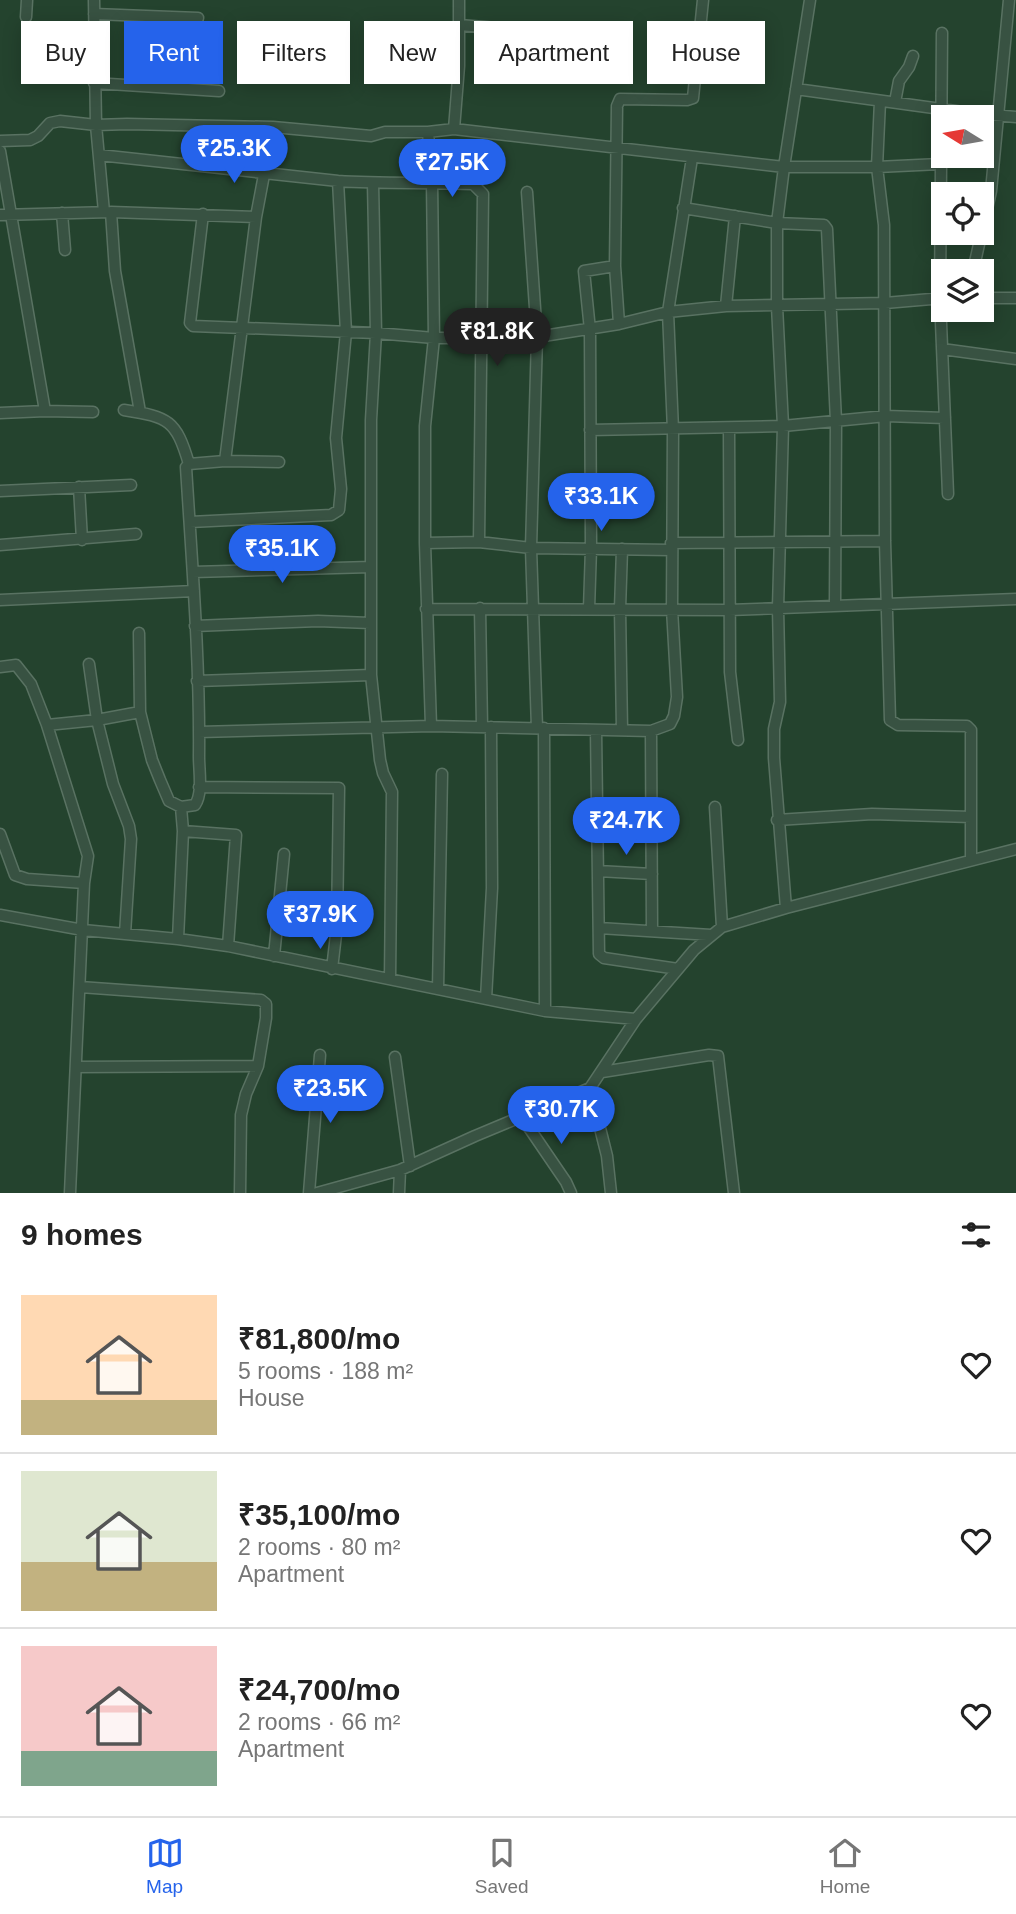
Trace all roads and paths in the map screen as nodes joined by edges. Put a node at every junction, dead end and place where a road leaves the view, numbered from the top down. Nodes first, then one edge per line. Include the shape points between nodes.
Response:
1 (27, 0) edge
2 (94, 0) edge
3 (458, 0) edge
4 (703, 0) edge
5 (810, 0) edge
6 (1011, 3) edge
7 (94, 14) junction
8 (26, 17) dead end
9 (198, 18) dead end
10 (94, 21) edge
11 (459, 21) edge
12 (942, 33) dead end
13 (913, 55) dead end
14 (94, 84) edge
15 (110, 84) edge
16 (458, 84) edge
17 (796, 89) junction
18 (219, 91) dead end
19 (880, 101) junction
20 (895, 102) junction
21 (942, 105) edge
22 (931, 107) edge
23 (994, 115) edge
24 (999, 116) junction
25 (1016, 117) edge
26 (96, 125) junction
27 (273, 127) junction
28 (454, 129) junction
29 (428, 132) junction
30 (0, 141) edge
31 (614, 146) junction
32 (0, 151) edge
33 (99, 155) junction
34 (692, 158) junction
35 (931, 164) edge
36 (783, 167) junction
37 (877, 167) junction
38 (940, 168) edge
39 (265, 172) junction
40 (338, 181) junction
41 (432, 182) junction
42 (373, 183) junction
43 (527, 192) dead end
44 (683, 208) junction
45 (107, 212) junction
46 (62, 213) junction
47 (203, 214) junction
48 (5, 215) edge
49 (735, 216) junction
50 (256, 217) junction
51 (778, 223) junction
52 (65, 250) dead end
53 (941, 259) edge
54 (976, 259) edge
55 (615, 266) junction
56 (994, 298) edge
57 (1016, 298) edge
58 (931, 299) edge
59 (885, 303) junction
60 (830, 304) junction
61 (726, 306) junction
62 (777, 306) junction
63 (668, 312) junction
64 (942, 322) edge
65 (620, 324) junction
66 (241, 328) junction
67 (590, 330) junction
68 (346, 332) junction
69 (376, 333) junction
70 (537, 337) junction
71 (434, 338) junction
72 (482, 338) junction
73 (942, 349) junction
74 (1016, 359) edge
75 (124, 410) dead end
76 (45, 411) junction
77 (93, 412) dead end
78 (140, 412) junction
79 (0, 413) edge
80 (886, 416) junction
81 (945, 418) junction
82 (836, 421) junction
83 (783, 426) junction
84 (729, 428) junction
85 (590, 430) junction
86 (673, 430) junction
87 (225, 461) junction
88 (279, 462) dead end
89 (189, 464) junction
90 (131, 485) dead end
91 (79, 487) junction
92 (0, 491) edge
93 (948, 494) dead end
94 (190, 522) junction
95 (135, 534) dead end
96 (82, 540) junction
97 (885, 541) junction
98 (479, 542) junction
99 (834, 542) junction
100 (425, 543) junction
101 (730, 543) junction
102 (780, 543) junction
103 (0, 545) edge
104 (671, 547) junction
105 (531, 548) junction
106 (591, 548) junction
107 (622, 549) junction
108 (371, 567) junction
109 (193, 572) junction
110 (194, 591) junction
111 (1016, 599) edge
112 (0, 600) edge
113 (886, 603) junction
114 (835, 605) junction
115 (480, 608) junction
116 (778, 608) junction
117 (426, 609) junction
118 (534, 609) junction
119 (589, 609) junction
120 (620, 609) junction
121 (672, 609) junction
122 (729, 610) junction
123 (370, 623) junction
124 (195, 626) junction
125 (139, 634) dead end
126 (89, 664) dead end
127 (0, 667) edge
128 (371, 675) junction
129 (197, 681) junction
130 (140, 712) junction
131 (97, 720) junction
132 (47, 725) junction
133 (431, 726) junction
134 (486, 727) junction
135 (378, 728) junction
136 (540, 728) junction
137 (596, 730) junction
138 (622, 730) junction
139 (651, 731) junction
140 (200, 732) junction
141 (738, 740) dead end
142 (442, 774) dead end
143 (199, 786) junction
144 (181, 807) junction
145 (715, 807) dead end
146 (971, 817) junction
147 (777, 820) junction
148 (183, 831) junction
149 (0, 834) edge
150 (1016, 849) edge
151 (284, 854) dead end
152 (971, 860) junction
153 (598, 872) junction
154 (652, 874) junction
155 (84, 883) junction
156 (786, 908) junction
157 (0, 915) edge
158 (722, 927) junction
159 (598, 928) junction
160 (83, 930) junction
161 (652, 931) junction
162 (125, 934) junction
163 (711, 934) junction
164 (178, 939) junction
165 (228, 946) junction
166 (274, 956) junction
167 (332, 969) junction
168 (678, 969) junction
169 (390, 979) junction
170 (80, 987) junction
171 (438, 989) junction
172 (486, 999) junction
173 (545, 1011) junction
174 (636, 1019) junction
175 (320, 1055) dead end
176 (395, 1057) dead end
177 (258, 1066) junction
178 (76, 1067) junction
179 (602, 1072) junction
180 (590, 1087) junction
181 (521, 1116) junction
182 (405, 1168) junction
183 (70, 1193) edge
184 (240, 1193) edge
185 (309, 1193) edge
186 (317, 1193) edge
187 (399, 1193) edge
188 (571, 1193) edge
189 (611, 1193) edge
190 (734, 1193) edge

1 - 8 street
2 - 7 street
3 - 11 street
4 - 31 street via 693,98 620,99
5 - 17 street
6 - 24 street
7 - 9 street
7 - 10 street
12 - 21 street
13 - 20 street via 899,81
14 - 26 street
15 - 18 street
16 - 28 street
17 - 19 street
17 - 36 street
19 - 20 street
19 - 37 street
20 - 22 street
23 - 24 street
24 - 25 street
24 - 54 street
26 - 27 street
26 - 30 street via 60,121 50,123 30,140
26 - 33 street
27 - 29 street via 371,136
27 - 39 street
28 - 29 street
28 - 31 street
29 - 41 street
31 - 34 street
31 - 55 street
32 - 48 street
33 - 39 street
33 - 45 street
34 - 36 street
34 - 44 street
35 - 37 street
36 - 37 street
36 - 51 street
37 - 59 street via 884,225
38 - 53 street
39 - 40 street
39 - 50 street
40 - 42 street
40 - 68 street
41 - 42 street
41 - 71 street
41 - 72 street via 473,184 484,194
42 - 69 street
43 - 70 street
44 - 49 street
44 - 63 street
45 - 46 street
45 - 47 street
45 - 78 street
46 - 48 street
46 - 52 street
47 - 50 street
47 - 66 street via 190,323
48 - 76 street
49 - 51 street
49 - 61 street
50 - 66 street
51 - 60 street via 824,225 827,229
51 - 62 street
55 - 65 street
55 - 67 street via 584,271
56 - 57 street
58 - 59 street
59 - 60 street
59 - 80 street
60 - 62 street
60 - 82 street
61 - 62 street
61 - 63 street
62 - 83 street
63 - 65 street
63 - 86 street
64 - 73 street
65 - 67 street
66 - 68 street
66 - 87 street
67 - 70 street
67 - 85 street
68 - 69 street
68 - 94 street via 336,438 339,510
69 - 71 street
69 - 108 street
70 - 72 street
70 - 105 street
71 - 72 street
71 - 100 street via 425,426
72 - 98 street
73 - 74 street
73 - 81 street
75 - 78 street
76 - 77 street
76 - 79 street
78 - 89 street via 172,424
80 - 81 street
80 - 82 street
80 - 97 street
81 - 93 street
82 - 83 street
82 - 99 street
83 - 84 street
83 - 102 street
84 - 86 street
84 - 101 street
85 - 86 street
85 - 106 street
86 - 104 street
87 - 88 street
87 - 89 street
89 - 94 street
90 - 91 street
91 - 92 street
91 - 96 street
94 - 109 street
95 - 96 street
96 - 103 street
97 - 99 street
97 - 113 street
98 - 100 street
98 - 105 street
99 - 102 street
99 - 114 street
100 - 117 street
101 - 102 street
101 - 104 street
101 - 122 street
102 - 116 street
104 - 107 street
104 - 121 street
105 - 106 street
105 - 118 street
106 - 107 street
106 - 119 street
107 - 120 street
108 - 109 street
108 - 123 street
109 - 110 street
110 - 112 street
110 - 124 street
111 - 113 street
113 - 114 street
113 - 146 street via 890,720 898,725 967,726 971,730
114 - 116 street
115 - 117 street
115 - 118 street
115 - 134 street
116 - 122 street
116 - 147 street
117 - 133 street
118 - 119 street
118 - 136 street
119 - 120 street
120 - 121 street
120 - 138 street
121 - 122 street
121 - 139 street via 674,716 670,724
122 - 141 street
123 - 124 street
123 - 128 street
124 - 129 street
125 - 130 street
126 - 131 street
127 - 132 street via 16,665 22,670
128 - 129 street
128 - 135 street
129 - 140 street
130 - 131 street
130 - 144 street via 169,801
131 - 132 street
131 - 162 street via 131,839
132 - 155 street via 88,856
133 - 134 street
133 - 135 street
134 - 136 street
134 - 172 street via 492,888
135 - 140 street
135 - 169 street via 383,773 392,792
136 - 137 street
136 - 173 street
137 - 138 street
137 - 153 street
138 - 139 street
139 - 154 street
140 - 143 street
142 - 171 street
143 - 144 street via 195,805
143 - 167 street via 340,788
144 - 148 street
145 - 158 street
146 - 147 street via 872,814
146 - 152 street
147 - 156 street
148 - 164 street
148 - 165 street via 236,835
149 - 155 street via 15,875
150 - 152 street
151 - 166 street
152 - 156 street
153 - 154 street
153 - 159 street
154 - 161 street
155 - 160 street
156 - 158 street
157 - 160 street
158 - 163 street
159 - 161 street
159 - 168 street via 601,957
160 - 162 street
160 - 170 street
161 - 163 street
162 - 164 street
163 - 168 street
164 - 165 street
165 - 166 street
166 - 167 street
167 - 169 street
168 - 174 street
169 - 171 street
170 - 177 street via 261,1000 266,1004 266,1018
170 - 178 street
171 - 172 street
172 - 173 street
173 - 174 street
174 - 179 street
175 - 185 street
176 - 182 street
177 - 178 street
177 - 184 street via 241,1115
178 - 183 street
179 - 180 street
179 - 190 street via 718,1056
180 - 181 street
180 - 189 street
181 - 182 street
181 - 188 street
182 - 186 street
182 - 187 street

